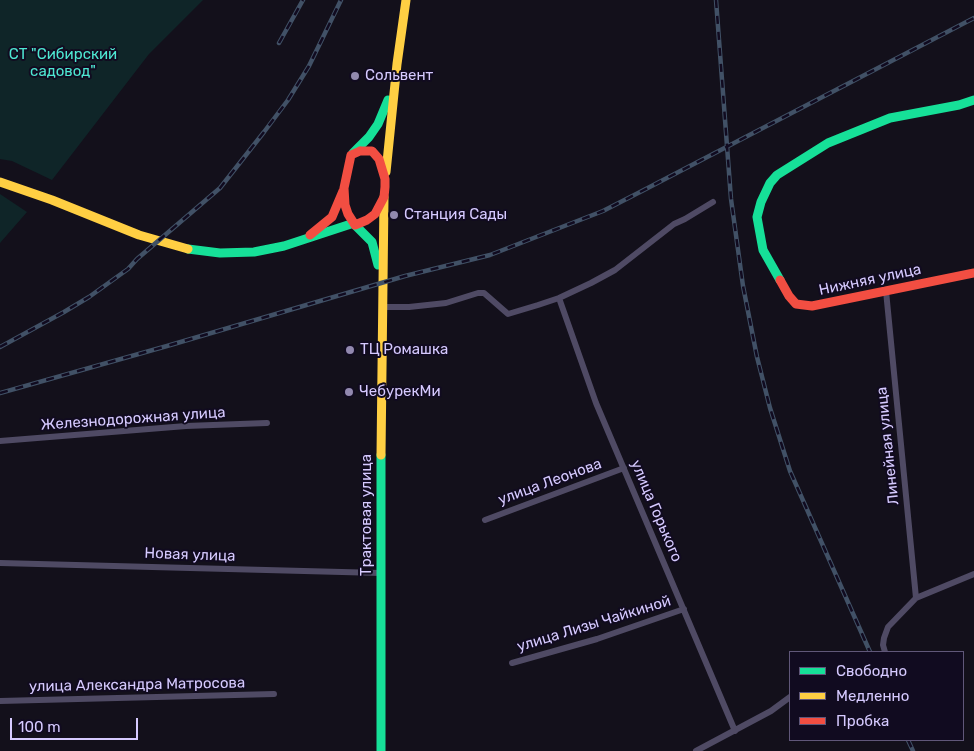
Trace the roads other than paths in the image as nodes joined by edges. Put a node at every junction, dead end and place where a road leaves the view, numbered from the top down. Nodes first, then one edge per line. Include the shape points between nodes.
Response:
1 (406, 0) edge
2 (397, 64) junction
3 (974, 100) edge
4 (351, 155) junction
5 (385, 179) junction
6 (0, 182) edge
7 (344, 188) junction
8 (384, 197) junction
9 (713, 202) dead end
10 (354, 224) junction
11 (304, 240) junction
12 (974, 273) edge
13 (382, 279) junction
14 (886, 291) junction
15 (559, 298) junction
16 (381, 307) junction
17 (267, 423) dead end
18 (0, 441) edge
19 (624, 468) junction
20 (484, 520) dead end
21 (0, 564) edge
22 (380, 574) junction
23 (974, 574) edge
24 (916, 598) junction
25 (684, 609) junction
26 (885, 651) edge
27 (512, 663) dead end
28 (274, 694) dead end
29 (789, 698) edge
30 (0, 701) edge
31 (736, 731) junction
32 (381, 751) edge
33 (696, 751) edge

1 - 2 main road
2 - 4 main road via 388,101 378,124
2 - 5 main road, Трактовая улица
3 - 14 main road, Нижняя улица via 890,118 828,144 777,174 761,202 758,217 763,250 796,304 812,306
4 - 5 main road via 372,151 379,159
4 - 7 main road
5 - 8 main road, Трактовая улица
6 - 11 main road via 139,235 190,249 220,253 254,252
7 - 10 main road via 345,205
7 - 11 main road via 332,217
8 - 10 main road via 375,214
8 - 13 main road, Трактовая улица
9 - 15 street via 674,224 615,270
10 - 11 main road
10 - 13 main road via 372,242
12 - 14 main road, Нижняя улица
13 - 16 main road, Трактовая улица
14 - 24 street, Линейная улица
15 - 16 street via 508,314 484,294 478,293 446,303
15 - 19 street, улица Горького via 596,404
16 - 22 main road, Трактовая улица
17 - 18 street, Железнодорожная улица
19 - 20 street, улица Леонова
19 - 25 street, улица Горького
21 - 22 street, Новая улица
22 - 32 main road, Трактовая улица
23 - 24 street
24 - 26 street via 888,627 883,645
25 - 27 street, улица Лизы Чайкиной via 597,639
25 - 31 street, улица Горького
28 - 30 street, улица Александра Матросова
29 - 31 street
31 - 33 street

